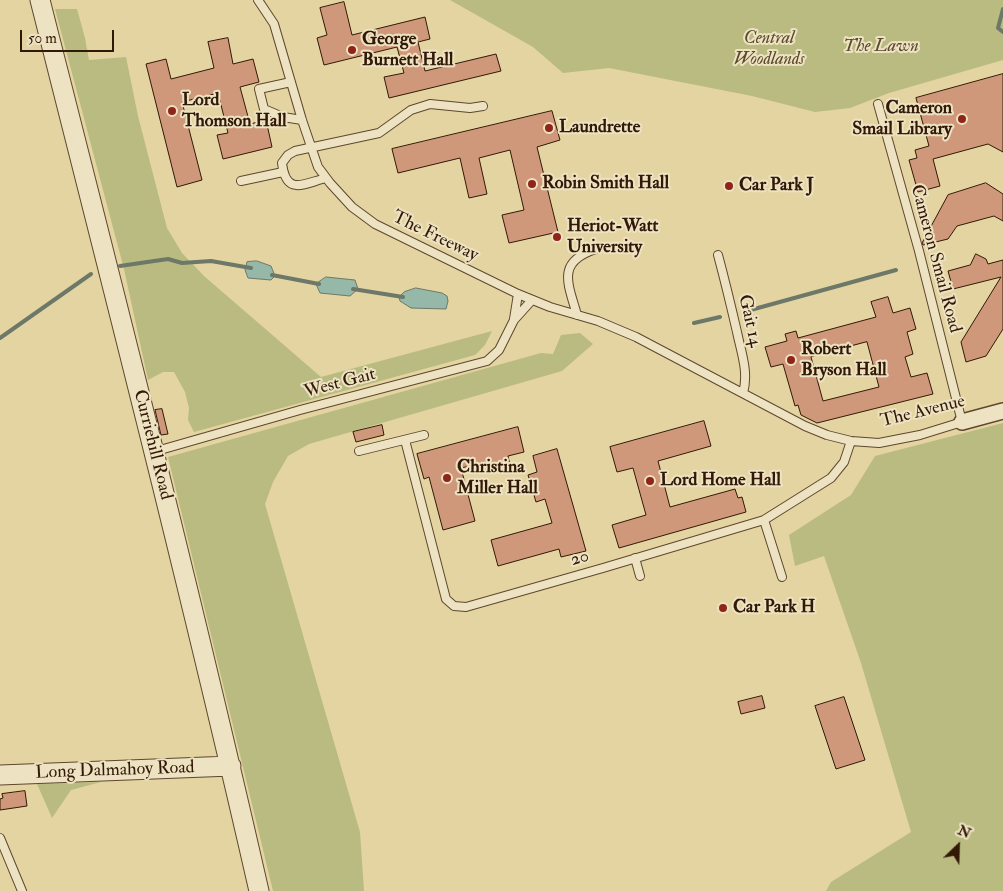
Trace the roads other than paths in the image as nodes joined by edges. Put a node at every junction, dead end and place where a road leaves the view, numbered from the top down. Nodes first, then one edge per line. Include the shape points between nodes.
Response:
1 (40, 0) edge
2 (258, 0) edge
3 (291, 82) junction
4 (878, 104) dead end
5 (483, 106) dead end
6 (302, 120) junction
7 (310, 147) junction
8 (283, 172) junction
9 (326, 178) junction
10 (241, 181) dead end
11 (596, 249) dead end
12 (718, 255) dead end
13 (518, 294) junction
14 (532, 300) junction
15 (577, 315) junction
16 (514, 320) junction
17 (743, 393) junction
18 (1003, 412) edge
19 (962, 422) junction
20 (424, 435) dead end
21 (406, 440) junction
22 (851, 441) junction
23 (359, 450) dead end
24 (153, 452) junction
25 (764, 520) junction
26 (635, 558) junction
27 (640, 576) dead end
28 (782, 577) dead end
29 (231, 766) junction
30 (0, 775) edge
31 (0, 838) edge
32 (22, 891) edge
33 (259, 891) edge

1 - 24 street, Curriehill Road
2 - 3 lane via 274,24
3 - 6 lane
3 - 6 lane via 259,89 264,109
4 - 19 lane, Cameron Smail Road
5 - 7 lane via 430,104 411,110 379,133
6 - 7 lane, The Freeway
7 - 8 lane via 288,155 282,163
7 - 9 lane, The Freeway
8 - 9 lane via 283,176 295,185
8 - 10 lane
9 - 13 lane, The Freeway via 352,207 375,224
11 - 15 lane via 582,253 569,266 567,275
12 - 17 lane, Gait 14 via 745,370
13 - 14 lane, The Freeway
13 - 16 lane, West Gait
14 - 15 lane, The Freeway
14 - 16 lane, West Gait
15 - 17 lane via 636,337
16 - 24 lane, West Gait via 499,350 487,361
17 - 22 lane, The Avenue via 805,426
18 - 19 street, The Avenue
19 - 22 lane, The Avenue via 899,439
20 - 21 lane
21 - 23 lane
21 - 26 lane, 20 via 446,599 454,606 466,607
22 - 25 lane, 20 via 844,462 831,478
24 - 29 street, Curriehill Road
25 - 26 lane, 20
25 - 28 lane
26 - 27 lane
29 - 30 street, Long Dalmahoy Road
29 - 33 street, Curriehill Road
31 - 32 lane

